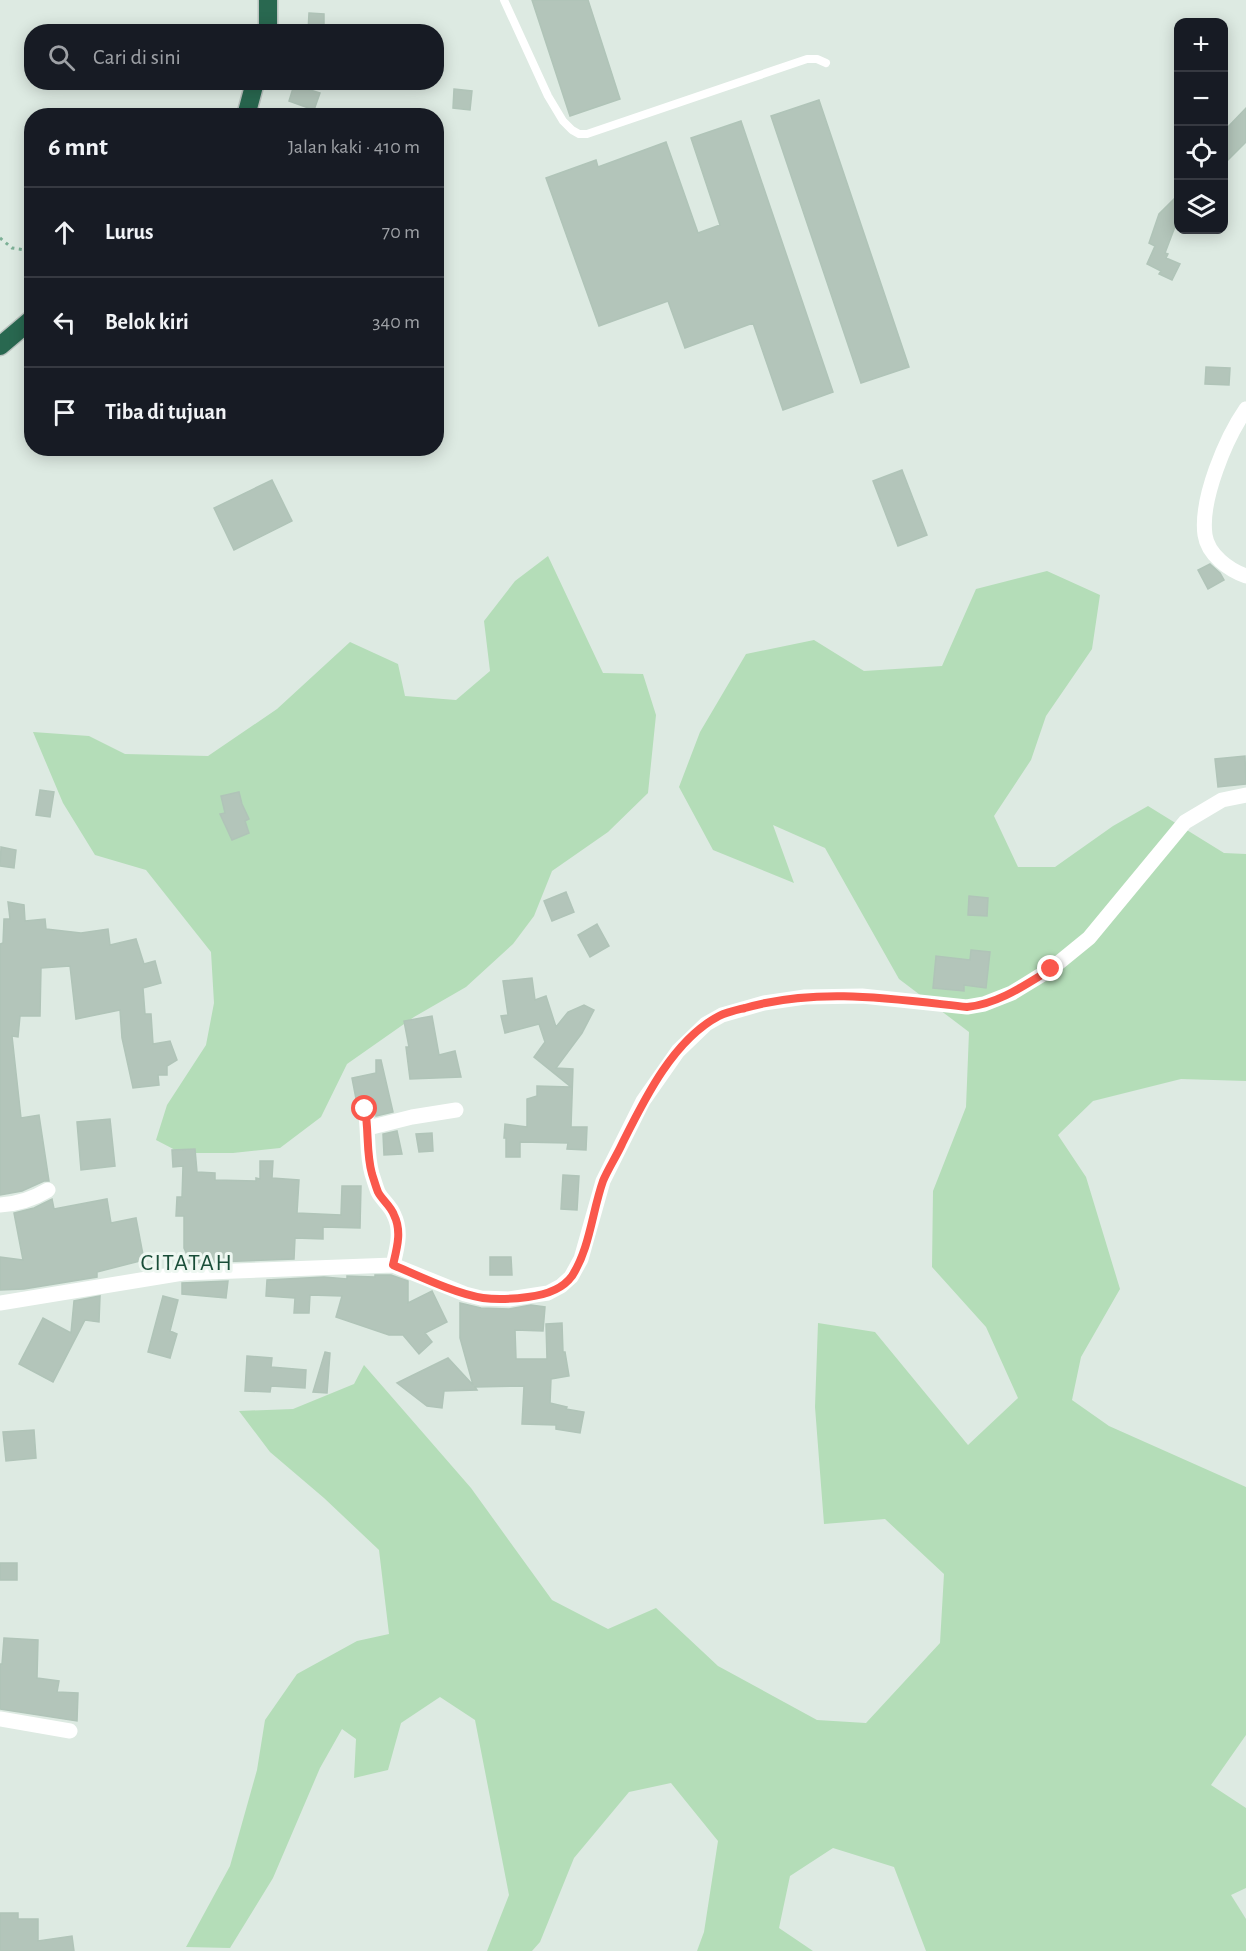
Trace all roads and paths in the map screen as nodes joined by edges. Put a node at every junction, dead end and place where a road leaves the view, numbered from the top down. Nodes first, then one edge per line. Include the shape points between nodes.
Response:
1 (268, 0) edge
2 (504, 0) edge
3 (268, 24) edge
4 (826, 63) dead end
5 (253, 90) edge
6 (248, 108) edge
7 (0, 238) edge
8 (24, 250) edge
9 (24, 326) edge
10 (0, 346) edge
11 (1246, 409) edge
12 (1246, 576) edge
13 (1246, 795) edge
14 (365, 1109) dead end
15 (456, 1110) dead end
16 (368, 1128) junction
17 (48, 1190) dead end
18 (0, 1205) edge
19 (393, 1265) junction
20 (0, 1303) edge
21 (0, 1719) edge
22 (70, 1731) dead end

1 - 3 highway
2 - 4 lane via 548,96 567,126 579,134 807,59
5 - 6 highway
7 - 8 path via 12,248
9 - 10 highway
11 - 12 street via 1234,427 1210,488 1205,535 1226,566
13 - 19 street via 1222,800 1185,822 1089,938 1051,969 1012,993 967,1007 862,996 805,997 764,1003 722,1015 706,1024 678,1051 643,1101 603,1181 581,1258 561,1286 548,1293 509,1299 481,1298
14 - 16 street
15 - 16 street
16 - 19 street via 378,1192 394,1214 399,1231
17 - 18 street via 34,1198
19 - 20 street via 183,1273
21 - 22 street

